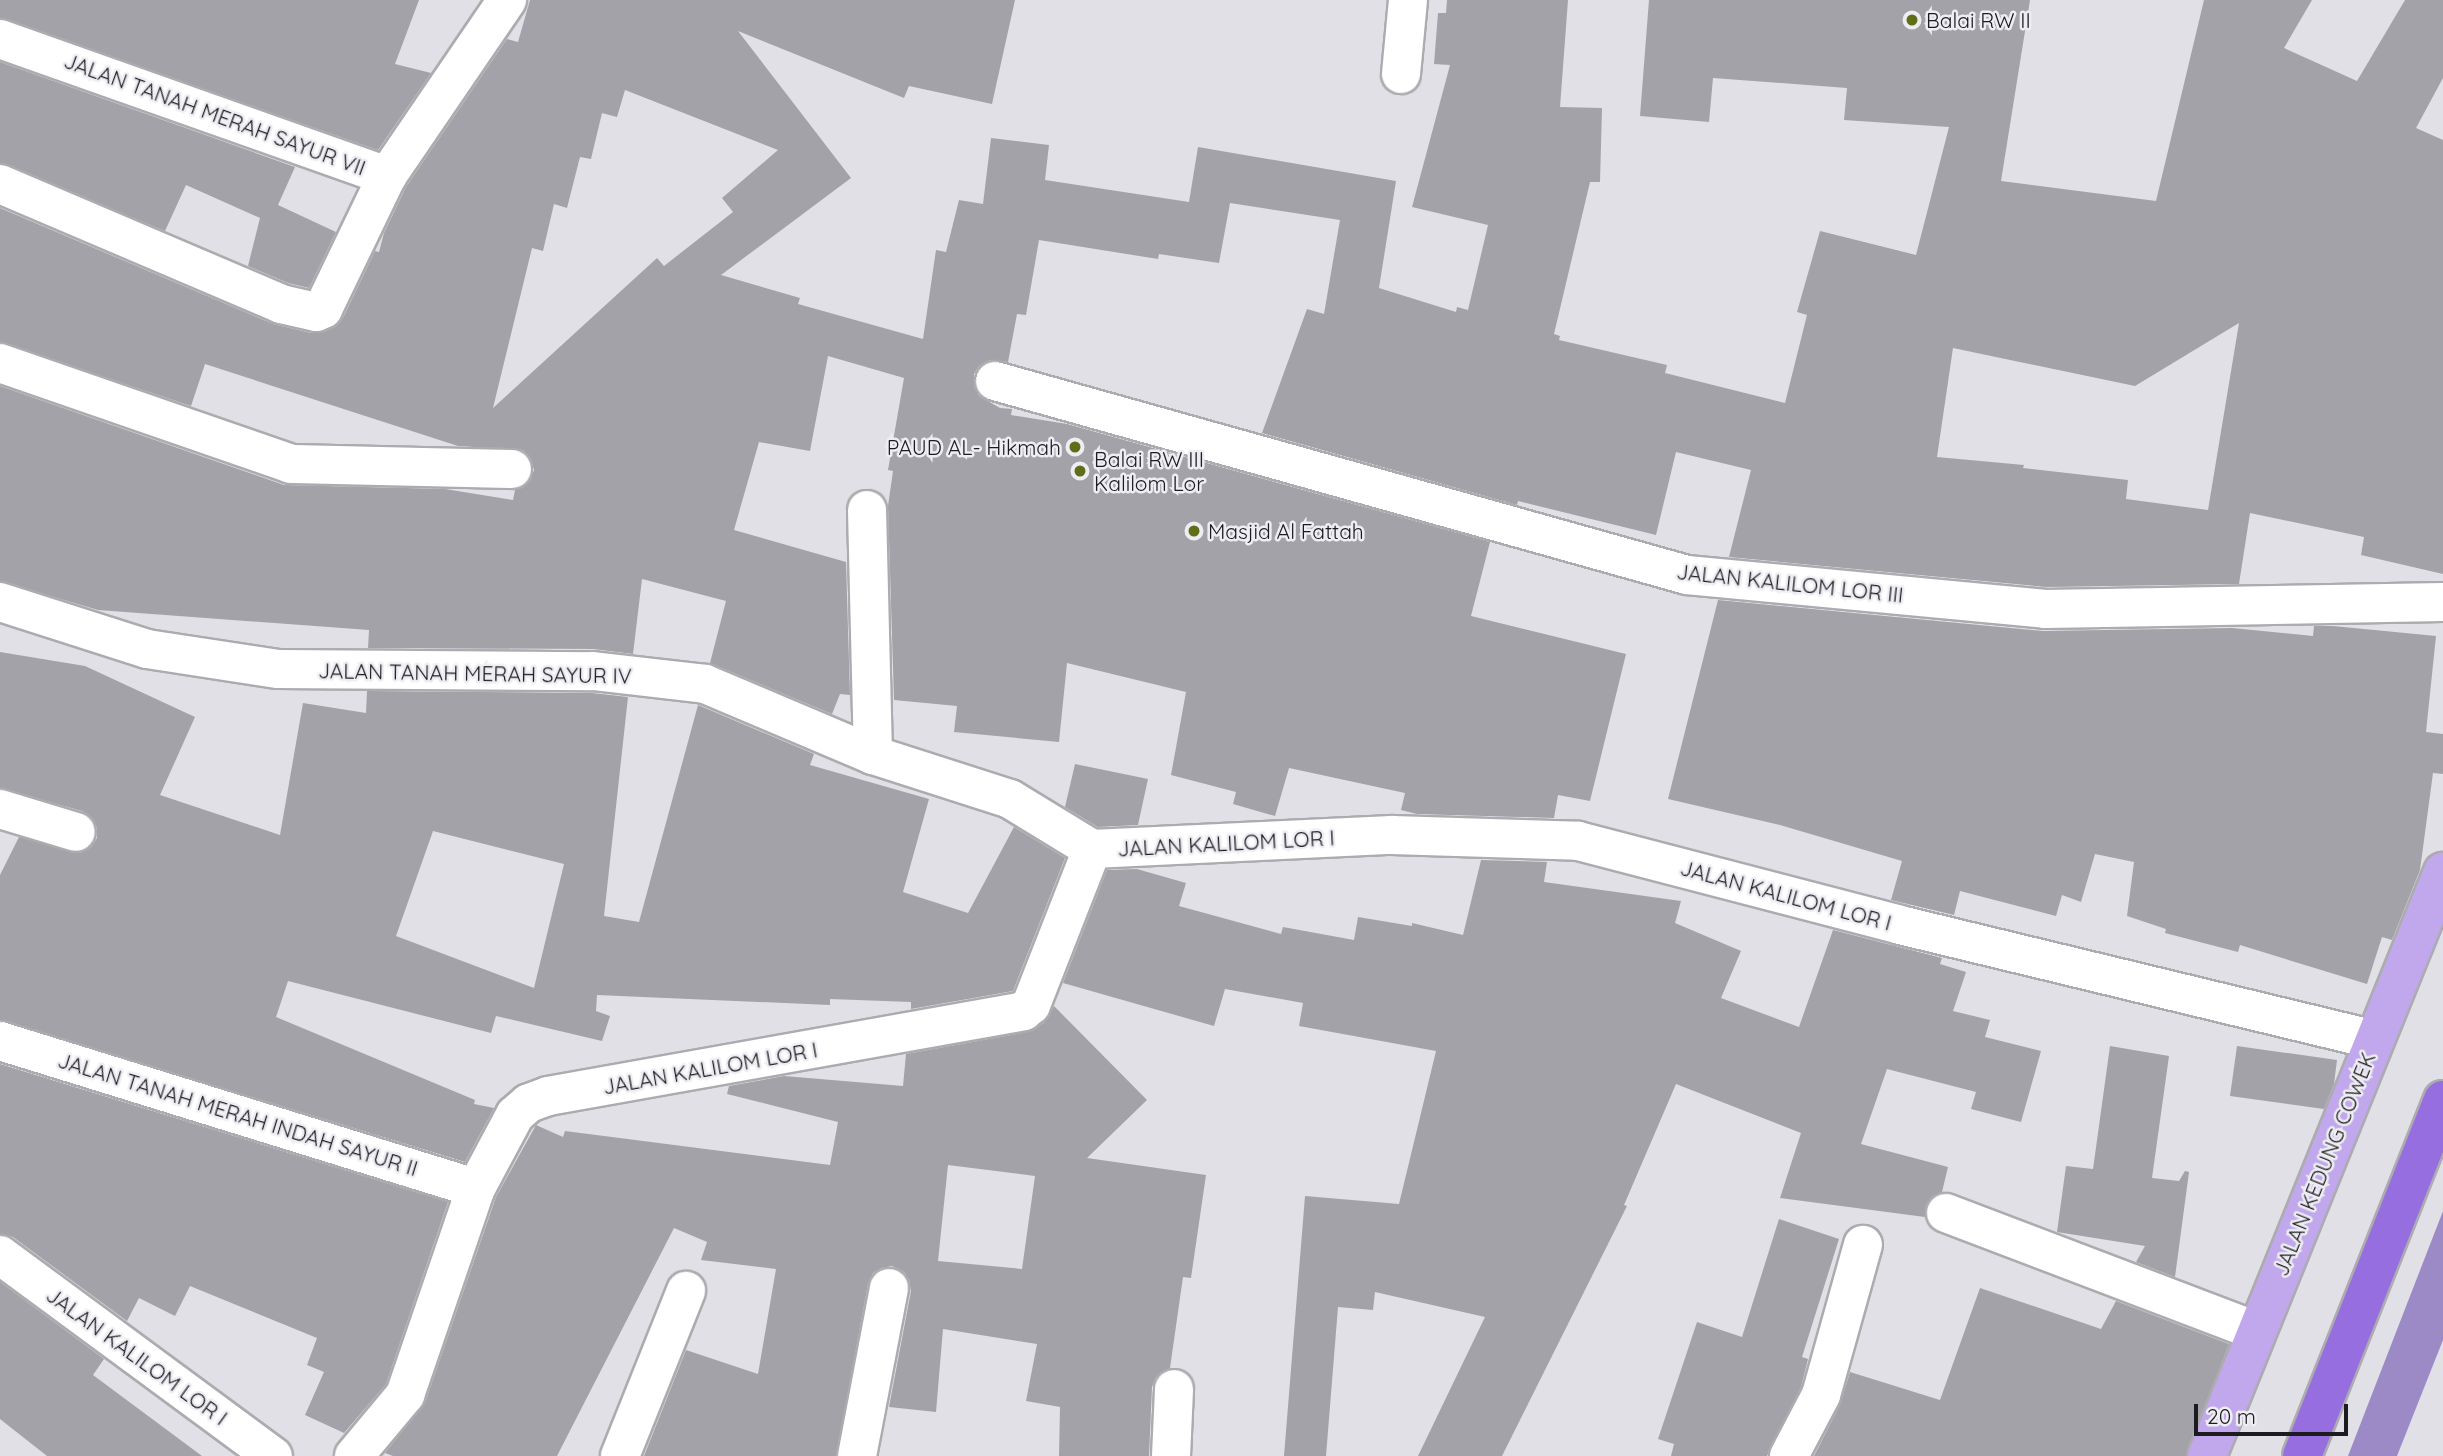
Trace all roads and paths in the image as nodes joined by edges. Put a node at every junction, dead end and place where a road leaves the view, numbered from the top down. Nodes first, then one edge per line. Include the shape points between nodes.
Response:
1 (507, 0) edge
2 (1408, 0) edge
3 (0, 38) edge
4 (1401, 74) dead end
5 (387, 176) junction
6 (0, 184) edge
7 (0, 363) edge
8 (995, 382) dead end
9 (512, 469) dead end
10 (867, 510) dead end
11 (0, 602) edge
12 (2443, 602) edge
13 (873, 755) junction
14 (0, 809) edge
15 (76, 832) dead end
16 (1091, 849) junction
17 (2443, 872) edge
18 (2373, 1039) junction
19 (0, 1041) edge
20 (2443, 1100) edge
21 (476, 1188) junction
22 (1946, 1213) dead end
23 (1863, 1244) dead end
24 (0, 1255) edge
25 (889, 1288) dead end
26 (686, 1291) dead end
27 (2256, 1331) junction
28 (1174, 1390) dead end
29 (273, 1456) edge
30 (354, 1456) edge
31 (620, 1456) edge
32 (857, 1456) edge
33 (1171, 1456) edge
34 (1789, 1456) edge
35 (2207, 1456) edge
36 (2302, 1456) edge

1 - 5 street, JALAN TANAH MERAH SAYUR VII
2 - 4 street
3 - 5 street, JALAN TANAH MERAH SAYUR VII
5 - 6 street via 323,309 316,312 281,304
7 - 9 street via 292,464
8 - 12 street, JALAN KALILOM LOR III via 1687,575 2045,609
10 - 13 street
11 - 13 street, JALAN TANAH MERAH SAYUR IV via 147,649 278,669 593,671 705,684
13 - 16 street, JALAN TANAH MERAH SAYUR IV via 1010,799
14 - 15 street
16 - 18 street, JALAN KALILOM LOR I via 1392,835 1577,841 1900,925
16 - 21 street, JALAN KALILOM LOR I via 1031,1004 1023,1011 548,1096 515,1115
17 - 18 main road, JALAN KEDUNG COWEK
18 - 27 main road, JALAN KEDUNG COWEK
19 - 21 street, JALAN TANAH MERAH INDAH SAYUR II
20 - 36 highway
21 - 30 street, JALAN KALILOM LOR I via 405,1395
22 - 27 street
23 - 34 street via 1821,1395
24 - 29 street, JALAN KALILOM LOR I
25 - 32 street
26 - 31 street
27 - 35 main road, JALAN KEDUNG COWEK
28 - 33 street

